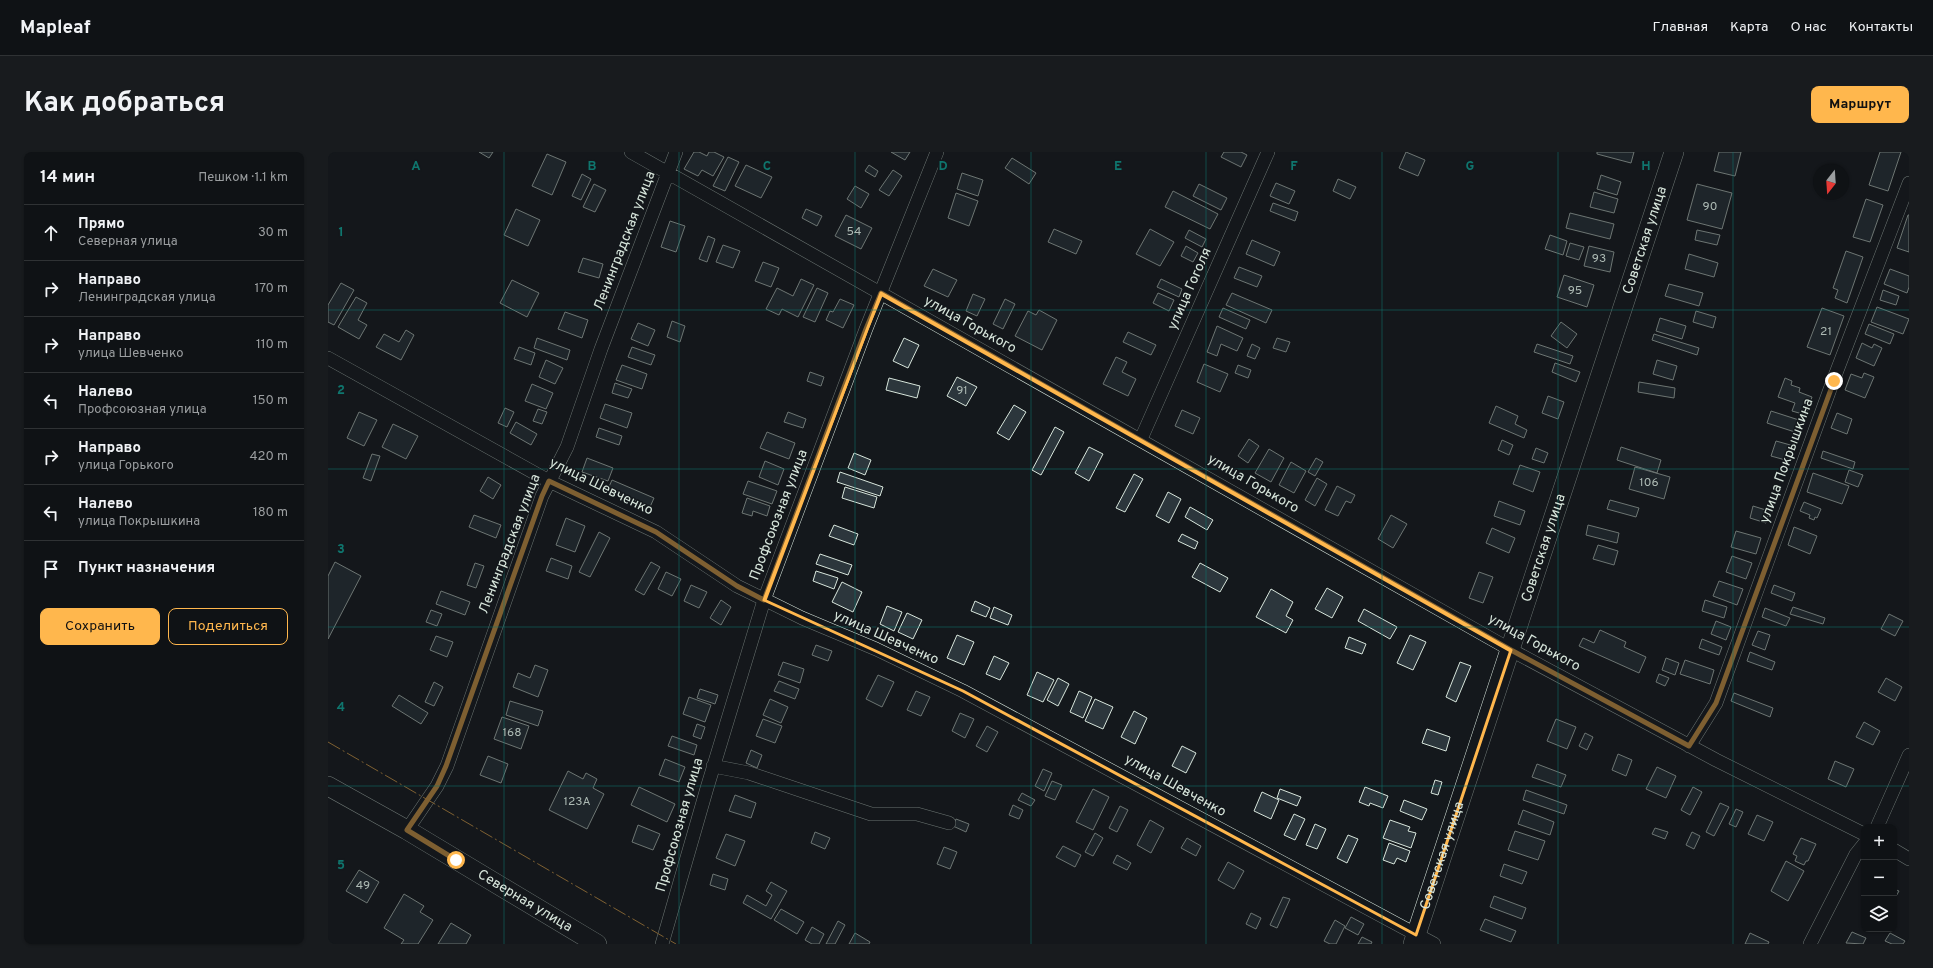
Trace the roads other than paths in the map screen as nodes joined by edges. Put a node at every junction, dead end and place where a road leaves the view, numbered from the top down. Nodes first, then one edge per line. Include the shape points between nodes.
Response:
1 (631, 152) edge
2 (676, 152) edge
3 (938, 152) edge
4 (1268, 152) edge
5 (1674, 152) edge
6 (668, 174) junction
7 (1909, 183) edge
8 (881, 293) junction
9 (328, 358) edge
10 (1140, 439) junction
11 (549, 481) junction
12 (764, 600) junction
13 (1511, 650) junction
14 (1689, 746) junction
15 (1909, 755) edge
16 (713, 766) junction
17 (328, 786) edge
18 (949, 823) dead end
19 (1878, 824) edge
20 (407, 830) junction
21 (1861, 832) edge
22 (1861, 848) edge
23 (1897, 852) edge
24 (1909, 858) edge
25 (1415, 940) edge
26 (597, 944) edge
27 (662, 944) edge
28 (1434, 944) edge
29 (1810, 944) edge

1 - 6 street, улица Горького
2 - 6 street, Ленинградская улица
3 - 8 street, Профсоюзная улица
4 - 10 street, улица Гоголя
5 - 13 street, Советская улица
6 - 8 street, улица Горького
6 - 11 street, Ленинградская улица via 601,349 567,447
7 - 14 street, улица Покрышкина via 1716,703
8 - 10 street, улица Горького
8 - 12 street, Профсоюзная улица
9 - 11 street, улица Шевченко
10 - 13 street, улица Горького
11 - 12 street, улица Шевченко via 656,532 737,586
11 - 20 street, Ленинградская улица via 446,766 437,786
12 - 16 street, Профсоюзная улица
12 - 25 street, улица Шевченко via 876,649 963,691
13 - 14 street, улица Горького
13 - 25 street, Советская улица
14 - 21 street, улица Горького
15 - 19 street
16 - 18 street via 749,773 871,814 916,814
16 - 27 street, Профсоюзная улица
17 - 20 street, Северная улица
20 - 26 street, Северная улица
22 - 29 street
23 - 24 street
25 - 28 street, улица Шевченко

